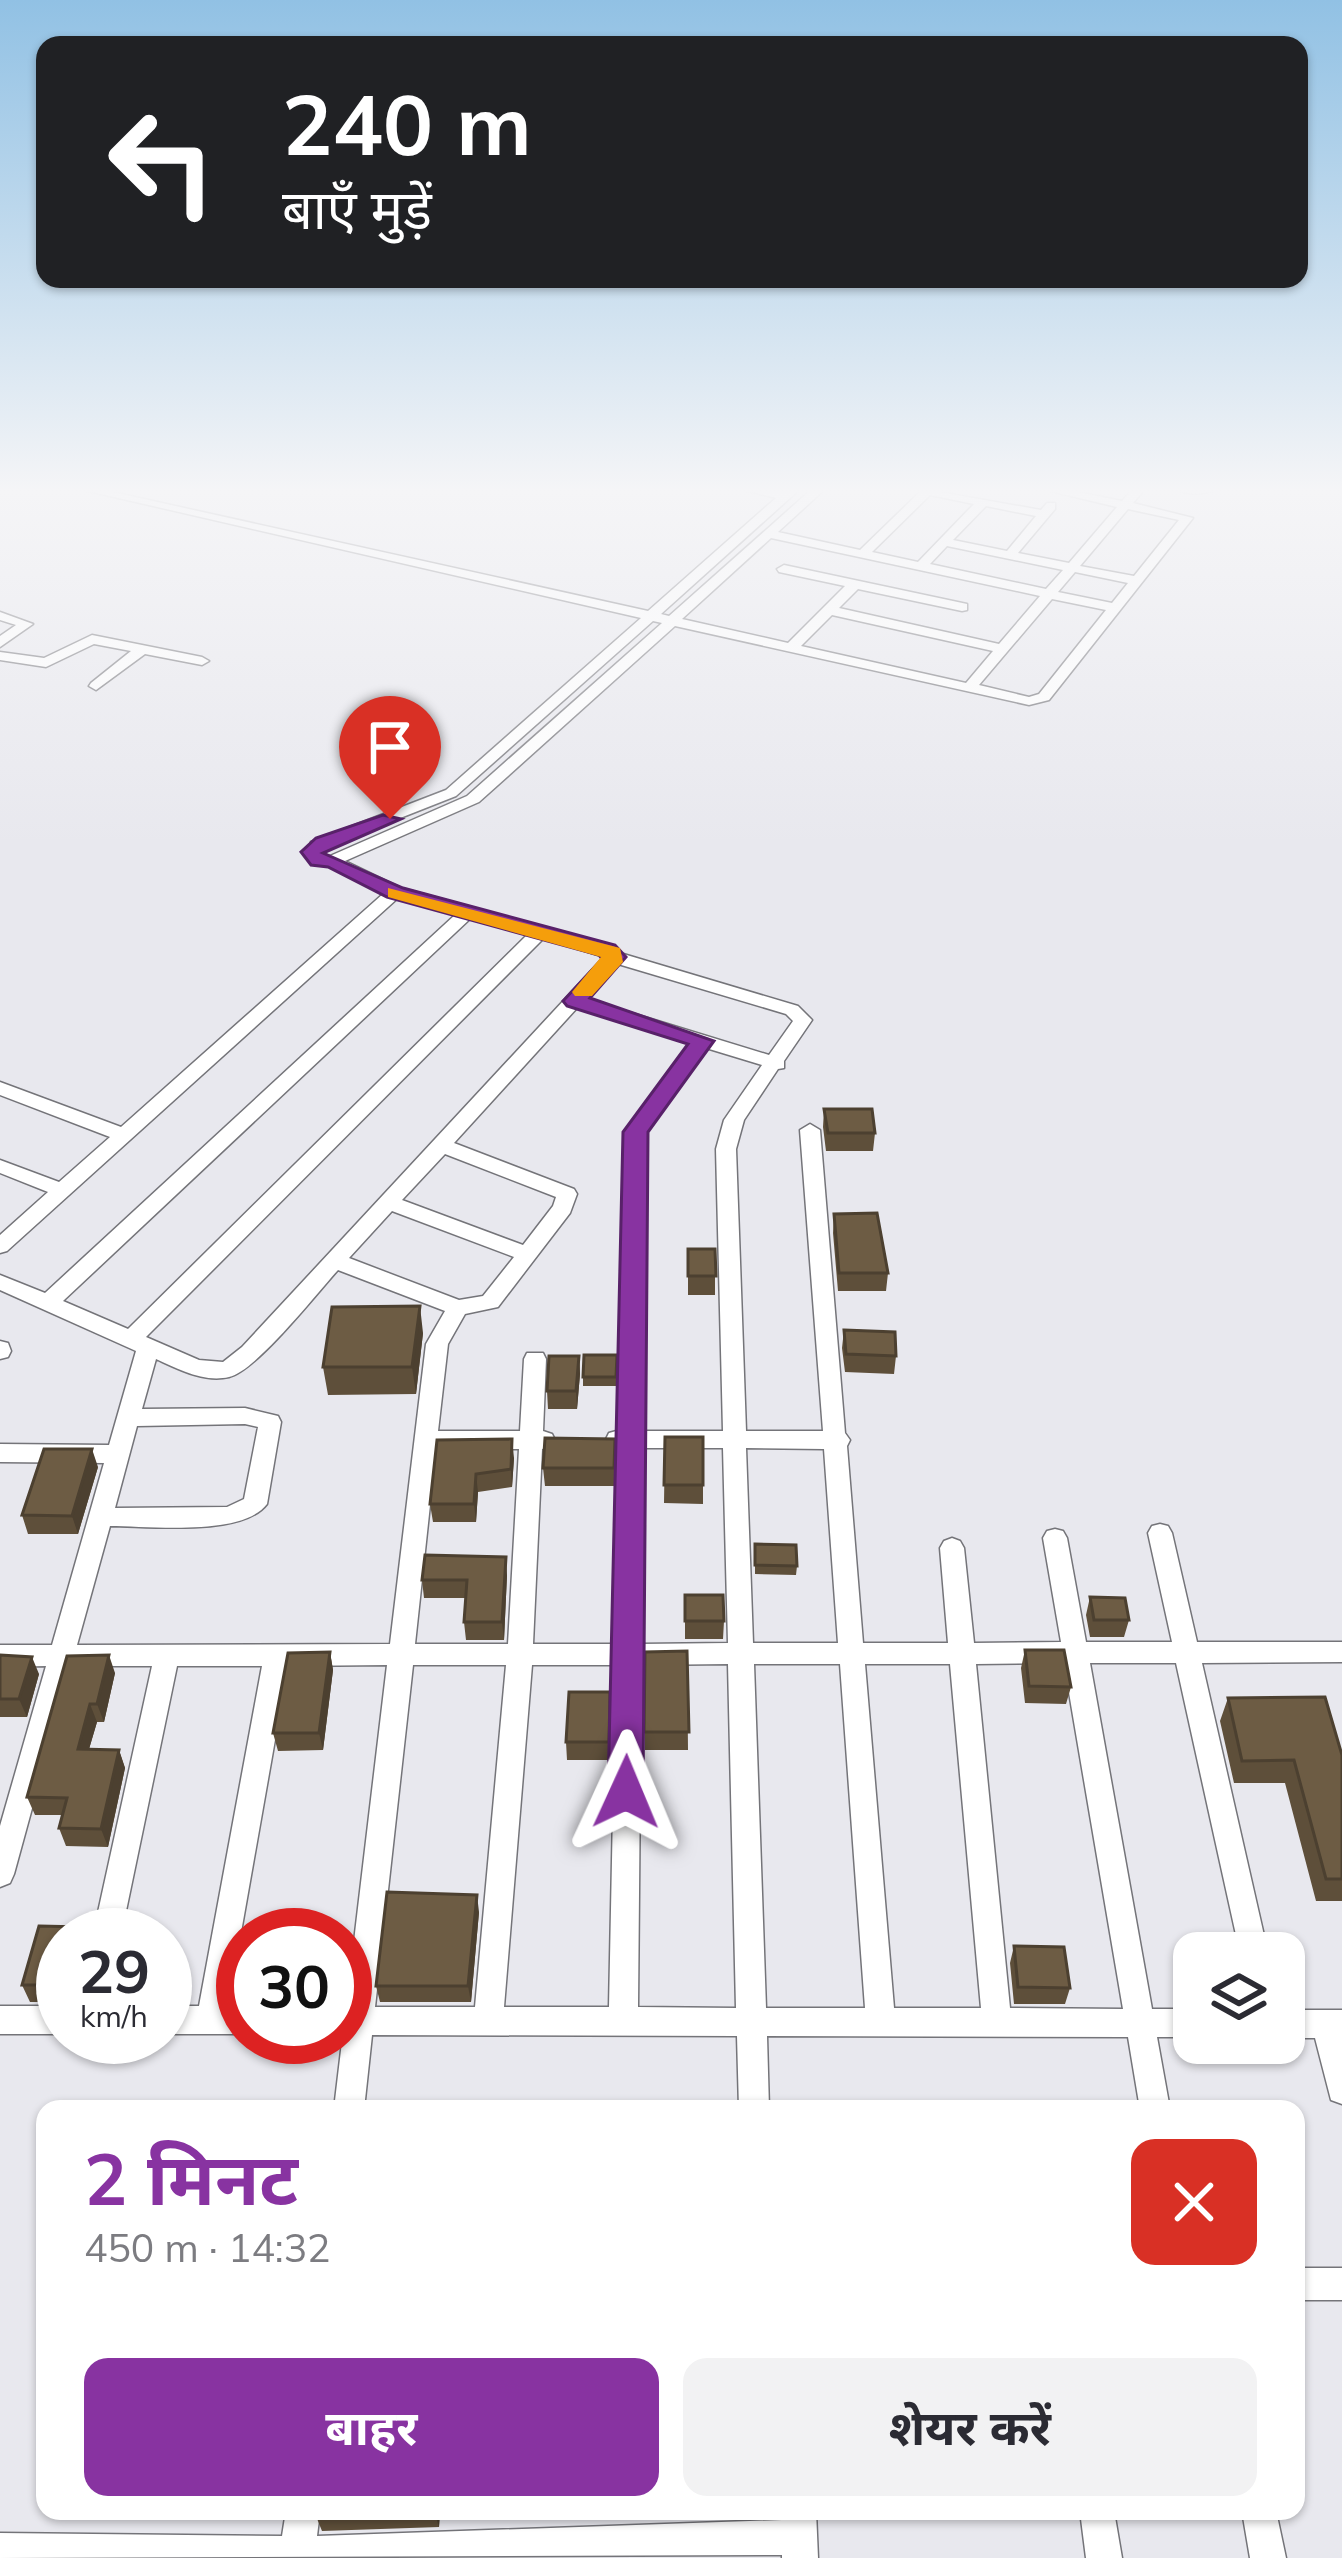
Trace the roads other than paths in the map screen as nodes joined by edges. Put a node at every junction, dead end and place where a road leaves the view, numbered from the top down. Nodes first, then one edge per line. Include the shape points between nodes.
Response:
1 (649, 608) edge
2 (687, 608) edge
3 (961, 608) edge
4 (1038, 608) edge
5 (1115, 608) edge
6 (656, 610) junction
7 (829, 610) joint
8 (680, 615) junction
9 (0, 616) edge
10 (937, 635) junction
11 (0, 643) edge
12 (792, 647) junction
13 (142, 650) junction
14 (1002, 650) junction
15 (0, 656) edge
16 (202, 661) dead end
17 (96, 686) dead end
18 (969, 688) junction
19 (332, 861) junction
20 (395, 892) junction
21 (468, 912) junction
22 (540, 932) junction
23 (614, 957) junction
24 (575, 1001) junction
25 (702, 1041) junction
26 (777, 1064) junction
27 (0, 1088) edge
28 (811, 1130) dead end
29 (124, 1135) junction
30 (440, 1145) junction
31 (0, 1166) edge
32 (62, 1190) junction
33 (388, 1202) junction
34 (0, 1246) edge
35 (528, 1254) junction
36 (333, 1260) junction
37 (0, 1282) edge
38 (47, 1304) junction
39 (458, 1308) junction
40 (139, 1344) junction
41 (535, 1358) dead end
42 (128, 1418) junction
43 (630, 1439) junction
44 (426, 1440) junction
45 (532, 1440) junction
46 (734, 1440) junction
47 (839, 1440) junction
48 (0, 1453) edge
49 (118, 1454) junction
50 (100, 1517) junction
51 (1160, 1533) dead end
52 (1055, 1538) dead end
53 (952, 1548) dead end
54 (1072, 1652) junction
55 (1342, 1652) edge
56 (741, 1653) junction
57 (854, 1653) junction
58 (962, 1653) junction
59 (1186, 1653) junction
60 (277, 1654) junction
61 (401, 1654) junction
62 (520, 1654) junction
63 (627, 1654) junction
64 (62, 1655) junction
65 (167, 1655) junction
66 (0, 1656) edge
67 (0, 1874) edge
68 (113, 1908) edge
69 (367, 1908) edge
70 (1249, 1932) edge
71 (0, 2020) edge
72 (36, 2020) edge
73 (192, 2020) edge
74 (211, 2020) junction
75 (216, 2020) edge
76 (372, 2020) edge
77 (488, 2021) junction
78 (623, 2022) junction
79 (748, 2023) junction
80 (881, 2023) junction
81 (997, 2023) junction
82 (1139, 2023) junction
83 (1173, 2024) edge
84 (1334, 2024) edge
85 (351, 2064) edge
86 (1342, 2089) edge
87 (349, 2100) edge
88 (753, 2100) edge
89 (1153, 2100) edge
90 (1305, 2284) edge
91 (1342, 2284) edge
92 (301, 2520) edge
93 (1098, 2520) edge
94 (1261, 2520) edge
95 (799, 2536) edge
96 (0, 2551) edge
97 (297, 2556) edge
98 (1104, 2558) edge
99 (1268, 2558) edge

1 - 6 street
2 - 8 street
3 - 10 street
4 - 14 street
5 - 18 street via 1044,697
6 - 8 street
6 - 19 street via 452,793 313,848 318,860
7 - 10 street
7 - 12 street
8 - 12 street
8 - 19 street via 465,805
9 - 11 street via 26,624
10 - 14 street
12 - 18 street
13 - 15 street via 92,639 46,663
13 - 16 street
13 - 17 street
14 - 18 street
19 - 20 street
20 - 21 street
20 - 29 street
21 - 22 street
21 - 38 street
22 - 23 street
22 - 40 street
23 - 24 street
23 - 26 street via 801,1014 802,1027
24 - 25 street
24 - 30 street
25 - 26 street
25 - 43 street via 636,1132
26 - 46 street via 727,1134
27 - 29 street
28 - 47 street
29 - 32 street
30 - 33 street
30 - 35 street via 567,1193
31 - 32 street
32 - 34 street
33 - 35 street
33 - 36 street
35 - 39 street via 490,1302
36 - 39 street
36 - 40 street via 227,1370 196,1368
37 - 38 street
38 - 40 street
39 - 44 street via 437,1344
40 - 42 street
41 - 45 street
42 - 49 street
42 - 50 street via 270,1422 259,1492 255,1504 230,1516
43 - 45 street
43 - 46 street
43 - 63 street
44 - 45 street
44 - 61 street
45 - 62 street
46 - 47 street
46 - 56 street
47 - 57 street
48 - 49 street
49 - 50 street
50 - 64 street
51 - 59 street
52 - 54 street
53 - 58 street
54 - 58 street
54 - 59 street
54 - 82 street
55 - 59 street
56 - 57 street
56 - 63 street
56 - 79 street
57 - 58 street
57 - 80 street
58 - 81 street
59 - 70 street
60 - 61 street
60 - 65 street
60 - 74 street
61 - 62 street
61 - 69 street
62 - 63 street
62 - 77 street
63 - 78 street
64 - 65 street
64 - 66 street
64 - 67 street
65 - 68 street
71 - 72 street
73 - 74 street
74 - 75 street
76 - 77 street
77 - 78 street
78 - 79 street
79 - 80 street
79 - 88 street
80 - 81 street
81 - 82 street
82 - 83 street
82 - 89 street
84 - 86 street
85 - 87 street
90 - 91 street
92 - 97 street
93 - 98 street
94 - 99 street
95 - 97 street
96 - 97 street

